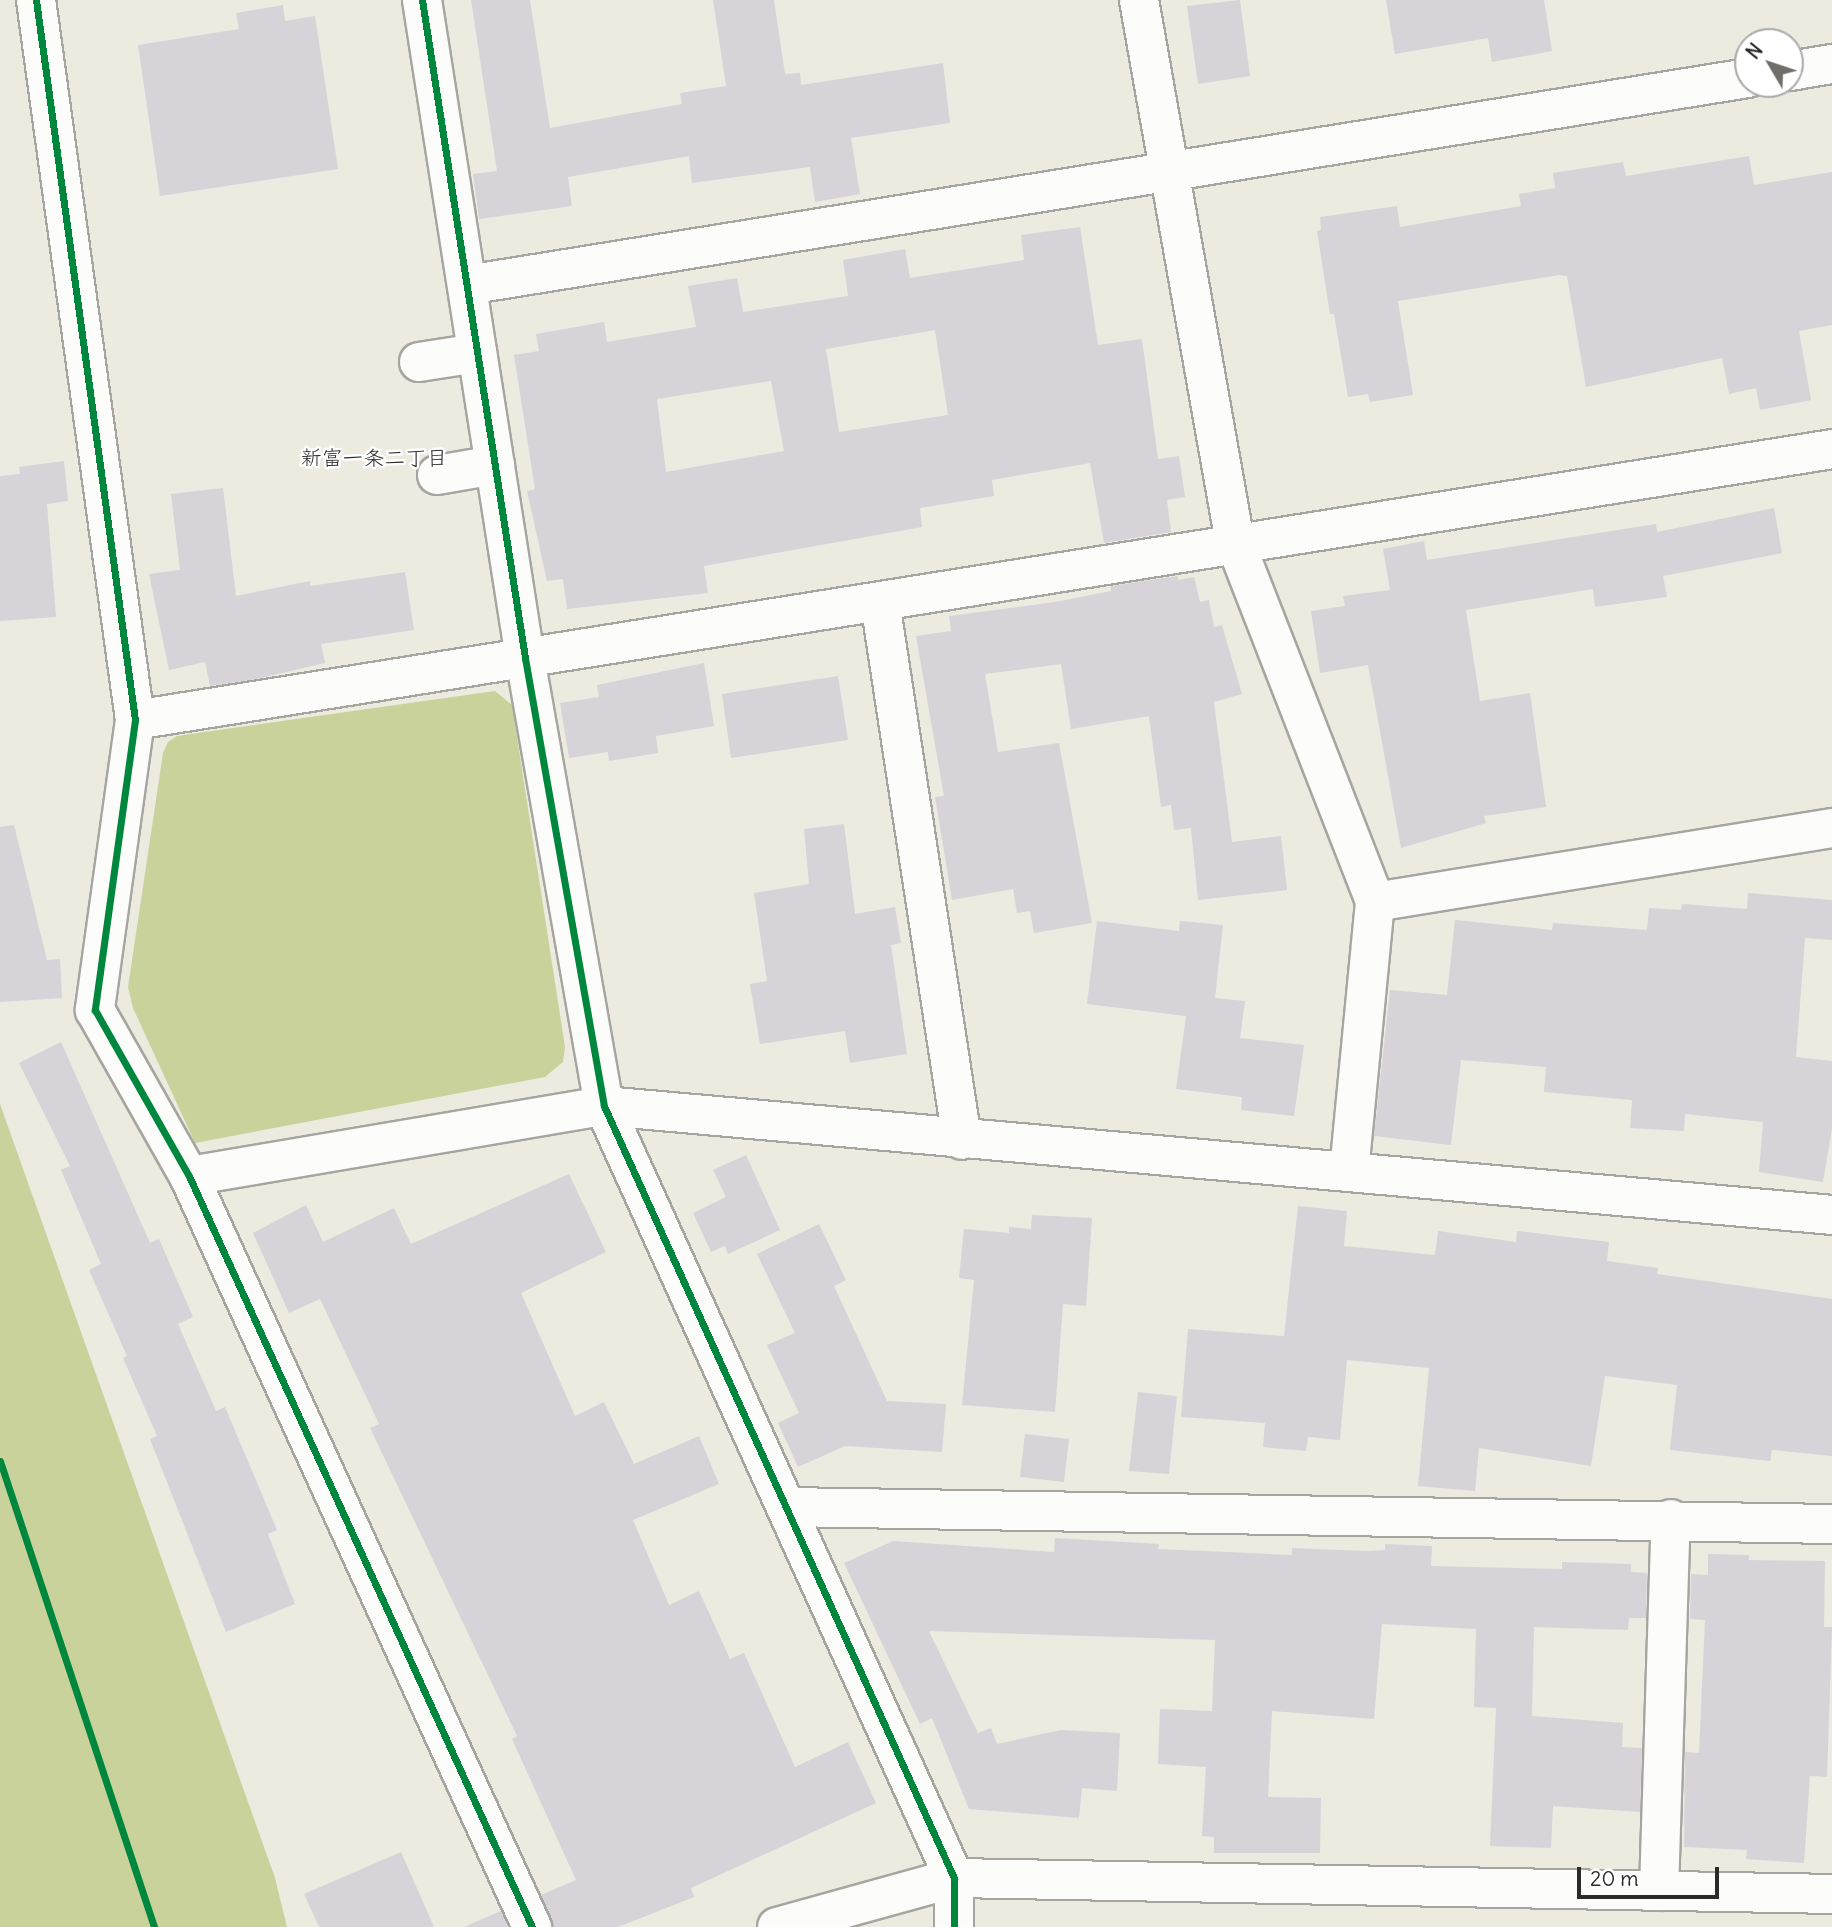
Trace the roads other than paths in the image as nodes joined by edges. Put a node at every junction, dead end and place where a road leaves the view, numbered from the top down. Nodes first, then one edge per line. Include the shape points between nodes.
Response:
1 (36, 0) edge
2 (422, 0) edge
3 (1139, 0) edge
4 (1832, 64) edge
5 (1804, 69) edge
6 (1734, 80) edge
7 (1170, 172) junction
8 (467, 285) junction
9 (477, 353) junction
10 (419, 362) dead end
11 (1832, 449) edge
12 (495, 465) junction
13 (438, 475) dead end
14 (1235, 542) junction
15 (880, 602) junction
16 (525, 658) junction
17 (135, 720) junction
18 (1832, 828) edge
19 (1375, 902) junction
20 (604, 1106) junction
21 (962, 1140) junction
22 (1349, 1172) junction
23 (189, 1176) junction
24 (1832, 1214) edge
25 (786, 1507) junction
26 (1671, 1519) junction
27 (1832, 1524) edge
28 (954, 1878) junction
29 (1659, 1891) junction
30 (1832, 1894) edge
31 (532, 1927) edge
32 (777, 1927) edge
33 (954, 1927) edge

1 - 17 street
2 - 8 street
3 - 7 street
4 - 5 street
6 - 7 street
7 - 8 street
7 - 14 street
8 - 9 street
9 - 10 street
9 - 12 street
11 - 14 street
12 - 13 street
12 - 16 street
14 - 15 street
14 - 19 street
15 - 16 street
15 - 21 street
16 - 17 street
16 - 20 street
17 - 23 street via 95,1010
18 - 19 street
19 - 22 street
20 - 21 street
20 - 23 street
20 - 25 street
21 - 22 street
22 - 24 street
23 - 31 street
25 - 26 street
25 - 28 street
26 - 27 street
26 - 29 street
28 - 29 street
28 - 32 street
28 - 33 street
29 - 30 street

